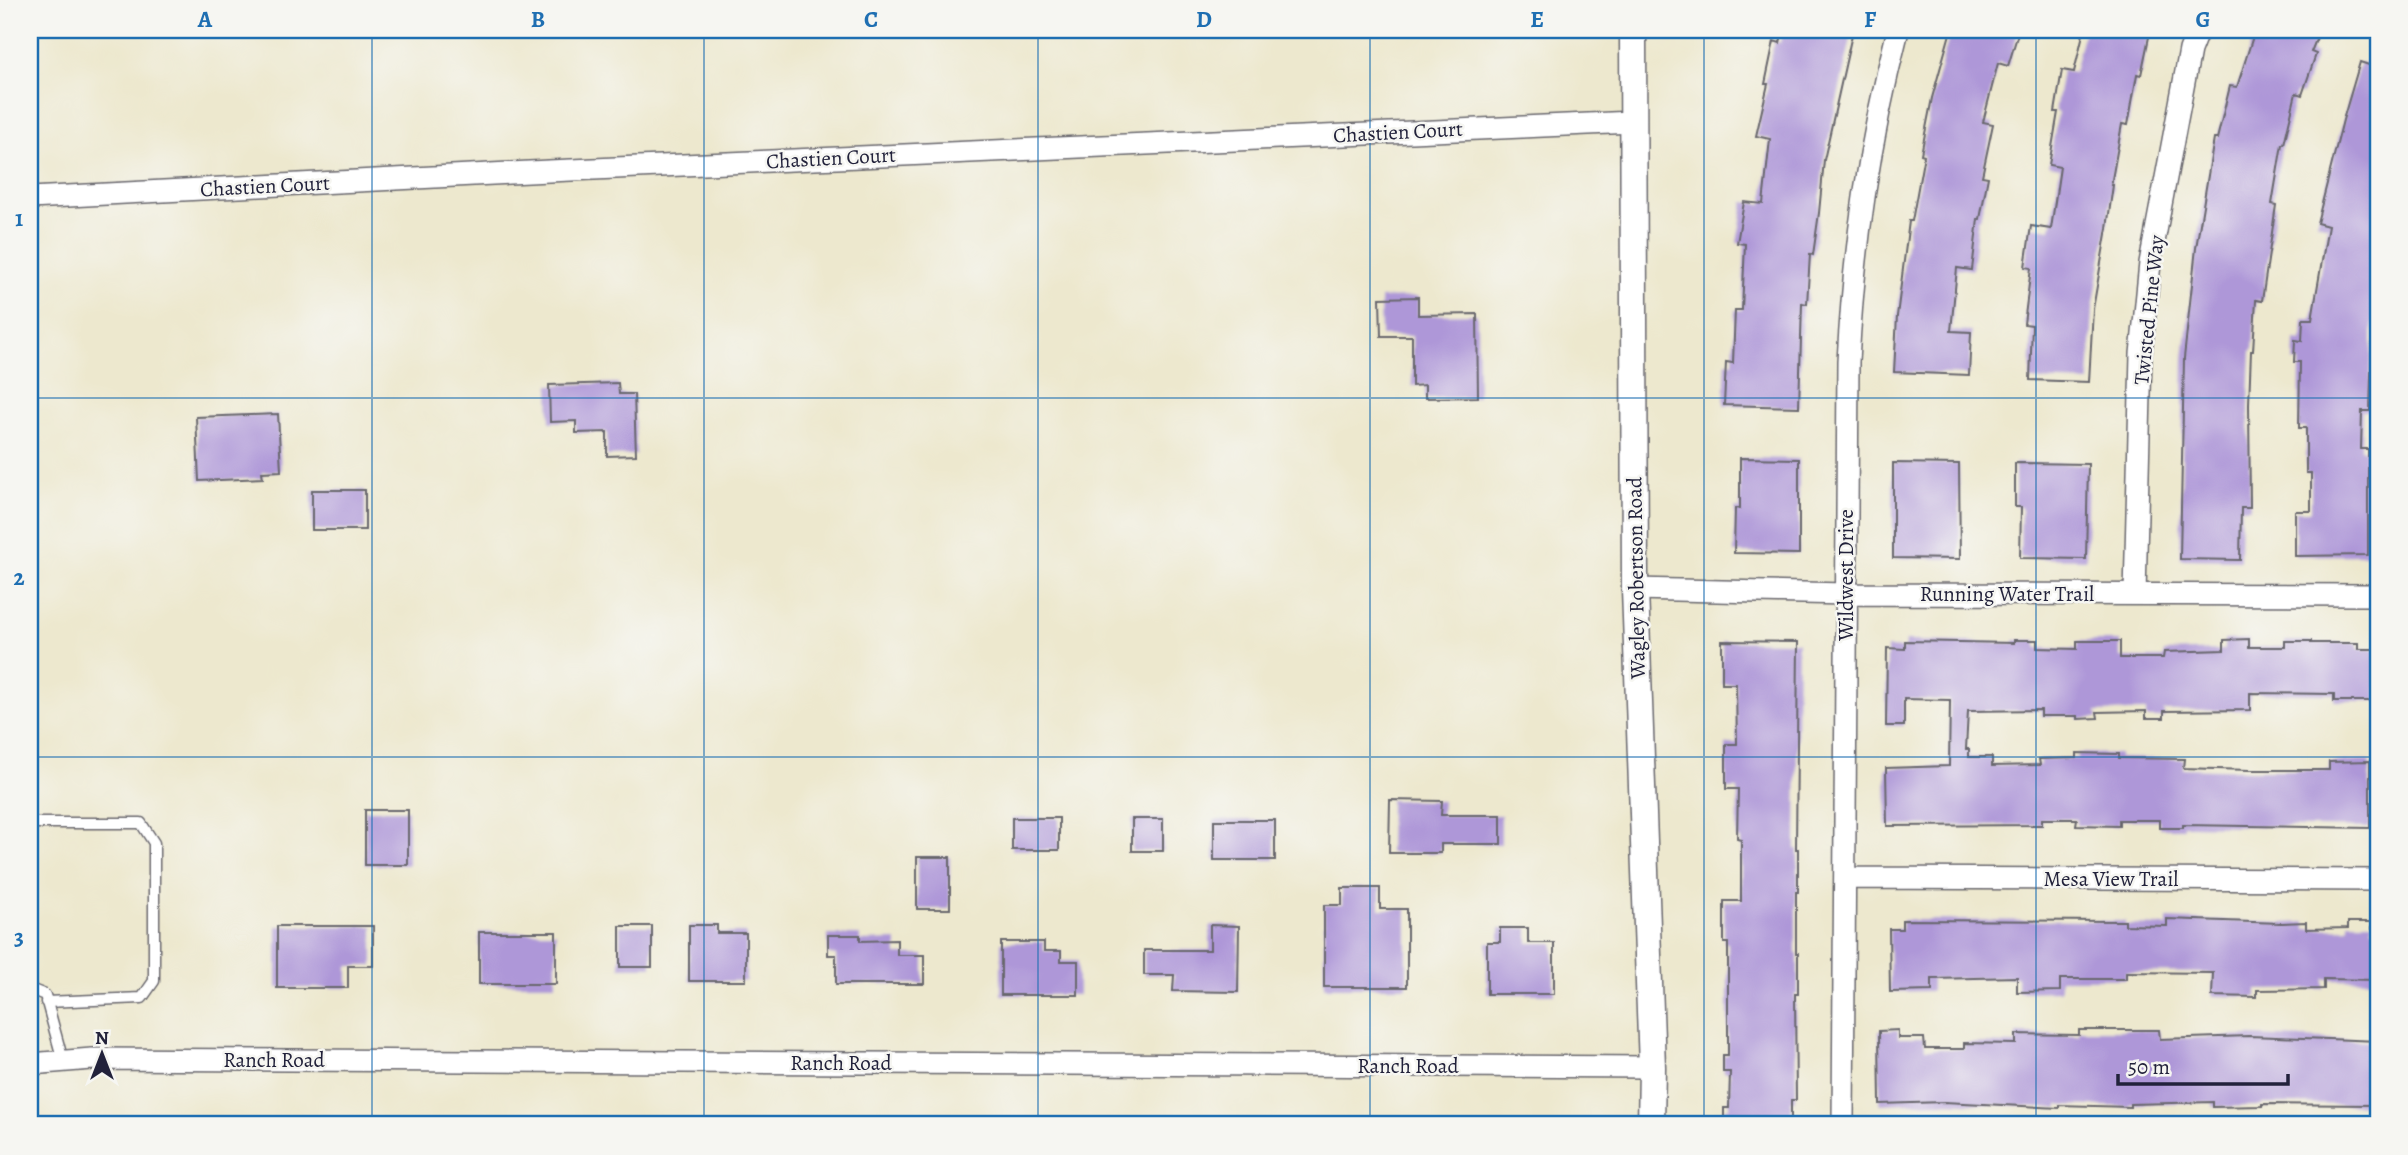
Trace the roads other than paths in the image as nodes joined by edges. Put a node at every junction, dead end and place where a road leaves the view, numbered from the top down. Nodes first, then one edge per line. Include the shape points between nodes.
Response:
1 (1633, 30) edge
2 (1898, 30) edge
3 (2198, 30) edge
4 (1633, 122) junction
5 (30, 198) edge
6 (1635, 589) junction
7 (1846, 594) junction
8 (2135, 594) junction
9 (2378, 595) edge
10 (30, 823) edge
11 (1844, 877) junction
12 (2378, 880) edge
13 (30, 989) edge
14 (47, 1002) junction
15 (63, 1061) junction
16 (30, 1064) edge
17 (1652, 1067) junction
18 (1651, 1125) edge
19 (1843, 1125) edge

1 - 4 street, Wagley Robertson Road
2 - 7 street, Wildwest Drive via 1863,190 1853,277
3 - 8 street, Twisted Pine Way via 2190,50 2150,263 2141,354
4 - 5 street, Chastien Court
4 - 6 street, Wagley Robertson Road
6 - 7 street, Running Water Trail
6 - 17 street, Wagley Robertson Road
7 - 8 street, Running Water Trail
7 - 11 street, Wildwest Drive
8 - 9 street, Running Water Trail
10 - 14 lane via 141,822 154,843 154,981 142,998
11 - 12 street, Mesa View Trail
11 - 19 street, Wildwest Drive
13 - 14 lane via 45,995
14 - 15 lane
15 - 16 street, Ranch Road
15 - 17 street, Ranch Road
17 - 18 street, Wagley Robertson Road

